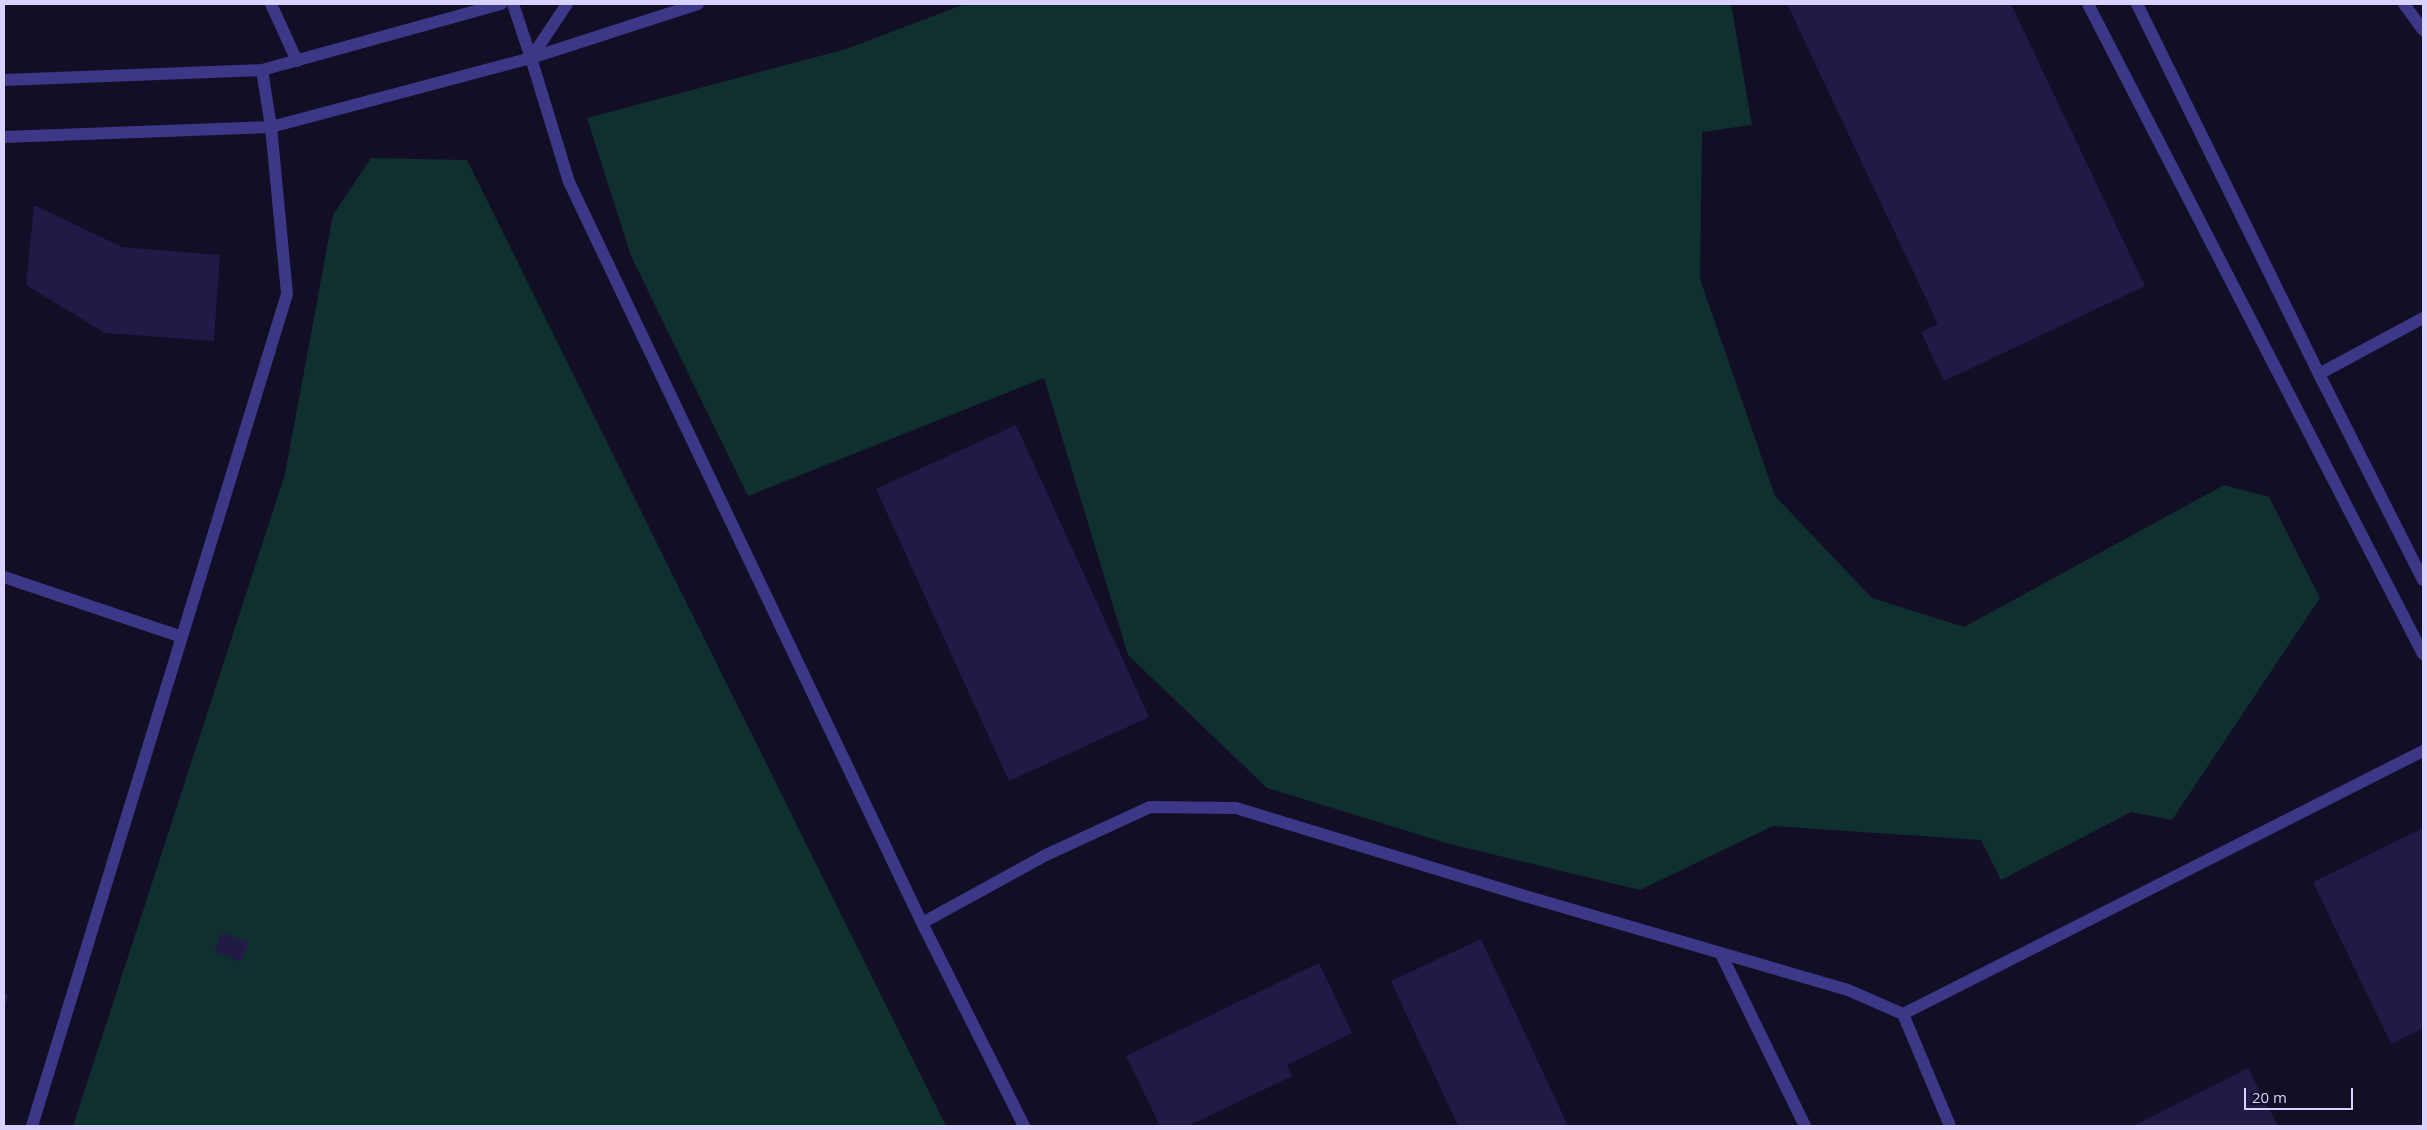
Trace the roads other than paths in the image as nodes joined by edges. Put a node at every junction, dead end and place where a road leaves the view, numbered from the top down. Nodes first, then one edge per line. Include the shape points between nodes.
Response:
1 (272, 4) edge
2 (501, 4) edge
3 (513, 4) edge
4 (567, 4) edge
5 (698, 4) edge
6 (2088, 4) edge
7 (2137, 4) edge
8 (2404, 4) edge
9 (2423, 30) edge
10 (531, 58) junction
11 (297, 61) junction
12 (262, 70) junction
13 (4, 80) edge
14 (271, 127) junction
15 (4, 137) edge
16 (2423, 318) edge
17 (2319, 374) junction
18 (4, 577) edge
19 (2423, 580) edge
20 (182, 637) junction
21 (2423, 654) edge
22 (2423, 751) edge
23 (922, 923) junction
24 (1721, 954) junction
25 (1903, 1014) junction
26 (32, 1126) edge
27 (1024, 1126) edge
28 (1805, 1126) edge
29 (1950, 1126) edge

1 - 11 street
2 - 11 street
3 - 10 street
4 - 10 street
5 - 10 street
6 - 21 street
7 - 17 street
8 - 9 street
10 - 14 street
10 - 23 street via 569,182
11 - 12 street
12 - 13 street
12 - 14 street
14 - 15 street
14 - 20 street via 287,294
16 - 17 street
17 - 19 street
18 - 20 street
20 - 26 street
22 - 25 street
23 - 24 street via 1046,855 1150,807 1236,808
23 - 27 street
24 - 25 street via 1848,990
24 - 28 street
25 - 29 street

